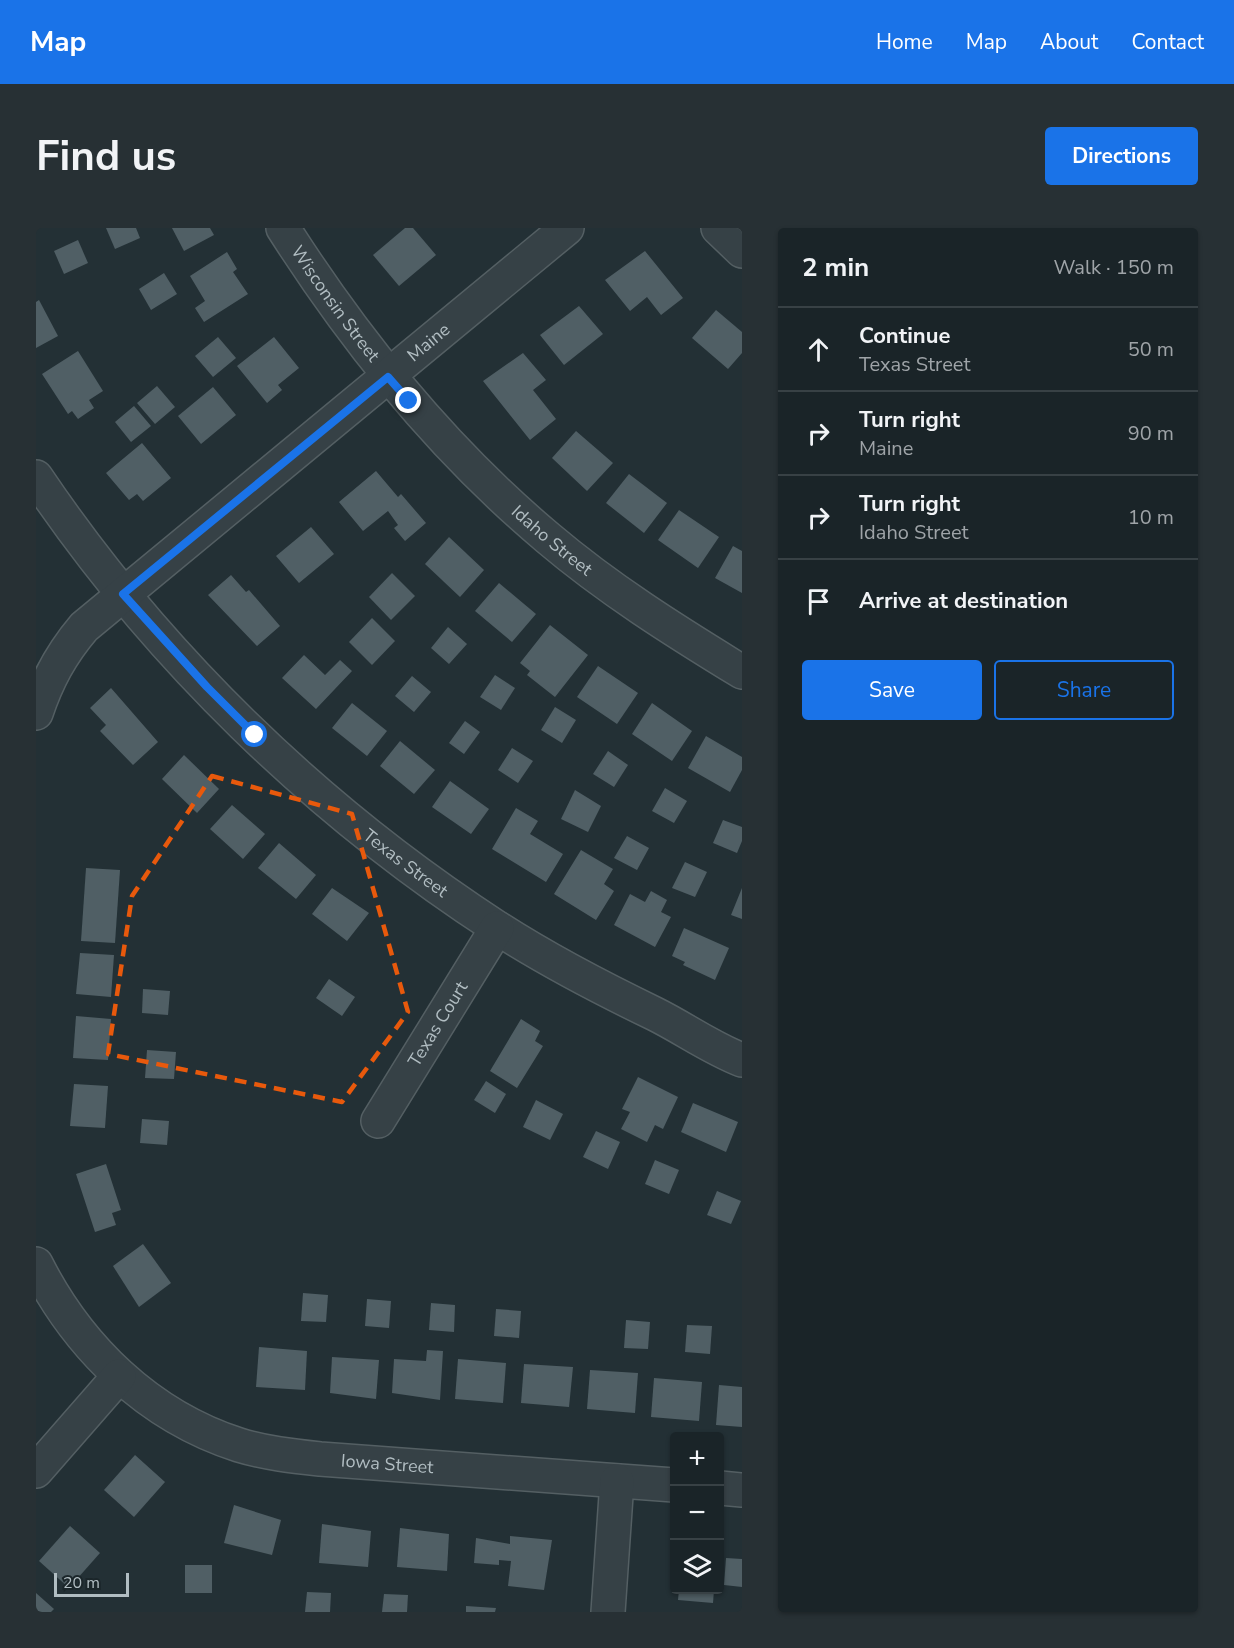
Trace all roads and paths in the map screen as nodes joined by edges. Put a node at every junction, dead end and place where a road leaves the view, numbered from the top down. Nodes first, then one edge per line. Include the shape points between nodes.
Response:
1 (283, 228) edge
2 (567, 228) edge
3 (718, 228) edge
4 (742, 251) edge
5 (388, 377) junction
6 (36, 477) edge
7 (123, 594) junction
8 (742, 672) edge
9 (36, 713) edge
10 (497, 928) junction
11 (742, 1060) edge
12 (378, 1121) dead end
13 (36, 1264) edge
14 (119, 1376) junction
15 (36, 1471) edge
16 (617, 1481) junction
17 (670, 1485) edge
18 (724, 1488) edge
19 (742, 1490) edge
20 (608, 1612) edge

1 - 5 street, Wisconsin Street
2 - 5 street, Maine
3 - 4 street
5 - 7 street, Maine
5 - 8 street, Idaho Street via 491,488 548,538 608,585
6 - 7 street, Texas Street
7 - 9 street, Maine via 65,649 47,681
7 - 10 street, Texas Street via 207,687 305,781 392,853
10 - 11 street, Texas Street
10 - 12 street, Texas Court
13 - 14 street, Iowa Street via 68,1318
14 - 15 street
14 - 16 street, Iowa Street via 199,1429 279,1454
16 - 17 street, Iowa Street
16 - 20 street
18 - 19 street

